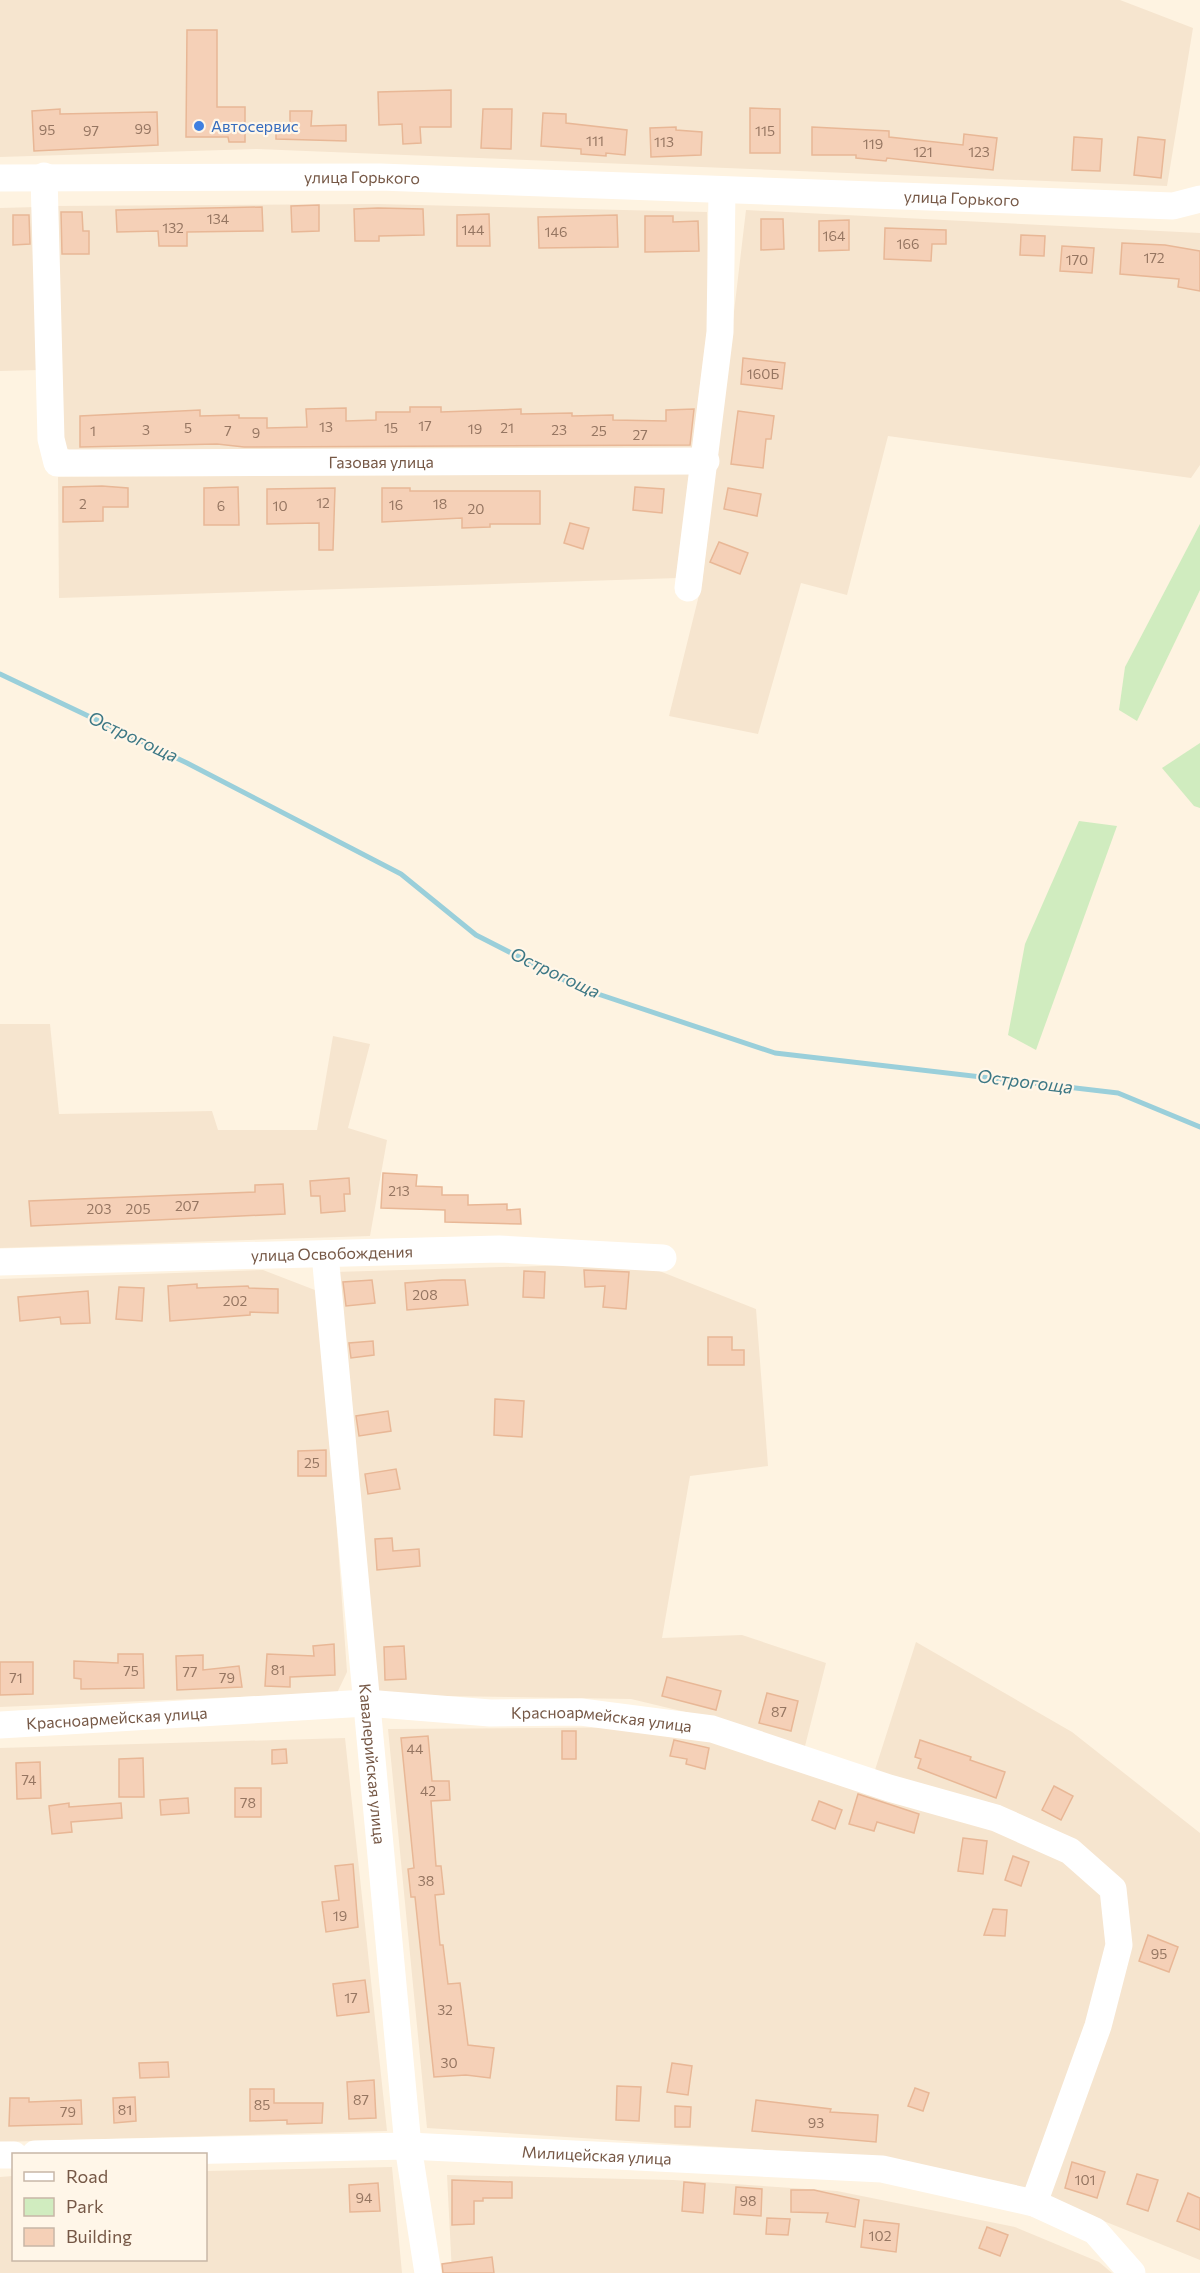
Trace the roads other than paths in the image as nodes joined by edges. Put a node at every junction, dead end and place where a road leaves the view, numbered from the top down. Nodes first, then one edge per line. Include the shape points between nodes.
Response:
1 (44, 176) junction
2 (0, 178) edge
3 (722, 191) junction
4 (1200, 199) edge
5 (706, 461) junction
6 (688, 588) dead end
7 (325, 1254) junction
8 (663, 1258) dead end
9 (0, 1262) edge
10 (366, 1703) junction
11 (0, 1725) edge
12 (408, 2146) junction
13 (82, 2153) edge
14 (1034, 2203) junction
15 (428, 2273) edge
16 (1132, 2273) edge

1 - 2 street, улица Горького
1 - 3 street, улица Горького via 381,177
1 - 5 street, Газовая улица via 51,440 57,463
3 - 4 street, улица Горького via 1173,206
3 - 5 street via 720,332
5 - 6 street
7 - 8 street, улица Освобождения via 499,1250
7 - 9 street, улица Освобождения
7 - 10 street, Кавалерийская улица
10 - 11 street, Красноармейская улица
10 - 12 street, Кавалерийская улица
10 - 14 street, Красноармейская улица via 490,1713 581,1712 712,1729 889,1788 996,1818 1070,1851 1113,1889 1119,1945 1098,2026
12 - 13 street, Милицейская улица
12 - 14 street, Милицейская улица via 882,2169
12 - 15 street, Кавалерийская улица
14 - 16 street, Милицейская улица via 1095,2231

